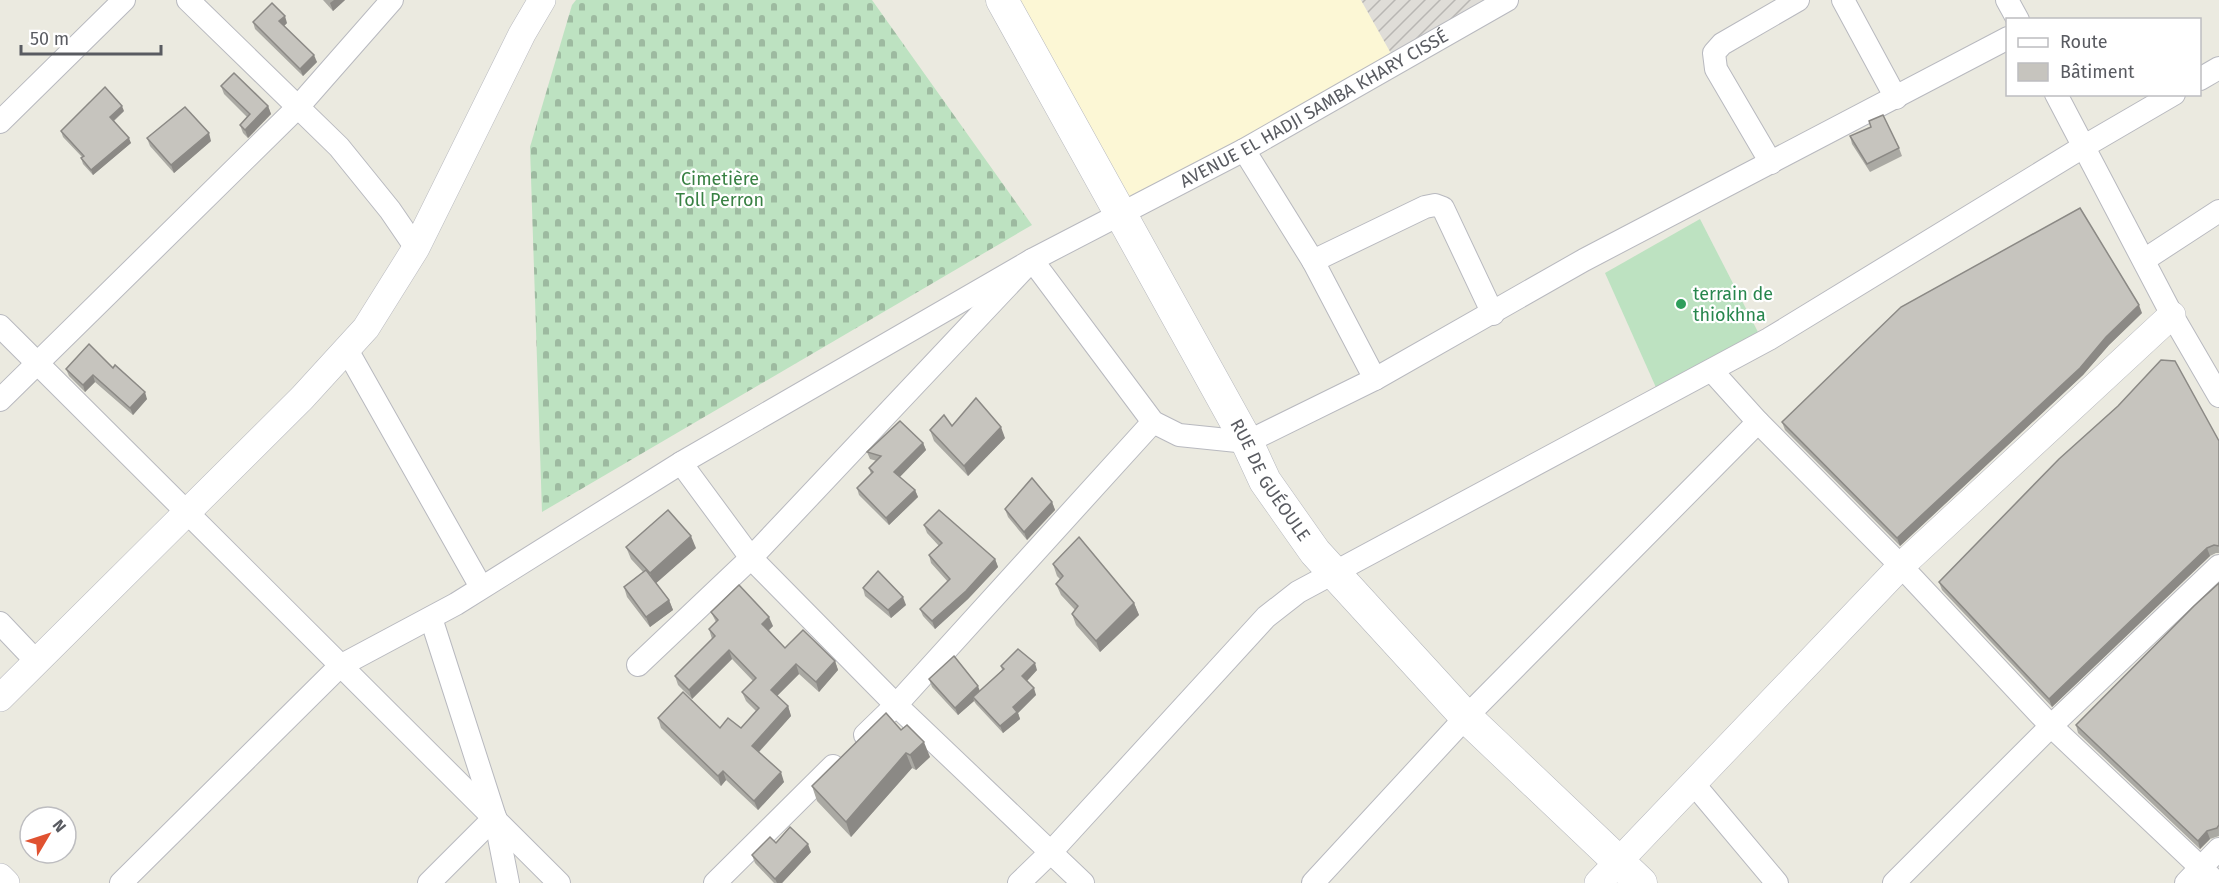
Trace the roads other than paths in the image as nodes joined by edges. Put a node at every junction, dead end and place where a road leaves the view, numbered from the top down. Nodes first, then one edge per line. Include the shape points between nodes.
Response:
1 (124, 0) edge
2 (188, 0) edge
3 (392, 0) edge
4 (542, 0) edge
5 (1002, 0) edge
6 (1507, 0) edge
7 (1798, 0) edge
8 (1843, 0) edge
9 (2007, 0) edge
10 (2017, 18) edge
11 (2006, 39) edge
12 (2219, 68) edge
13 (2201, 78) edge
14 (2057, 96) edge
15 (2171, 96) edge
16 (1896, 98) junction
17 (298, 106) junction
18 (0, 122) edge
19 (2083, 147) junction
20 (1244, 150) junction
21 (1771, 163) junction
22 (2219, 211) edge
23 (1121, 216) junction
24 (416, 248) junction
25 (1032, 260) junction
26 (2144, 260) junction
27 (1313, 261) junction
28 (1493, 314) junction
29 (2172, 315) junction
30 (0, 326) edge
31 (347, 350) junction
32 (38, 364) junction
33 (1712, 371) junction
34 (1375, 379) junction
35 (2219, 396) edge
36 (0, 400) edge
37 (1153, 422) junction
38 (1758, 422) junction
39 (1246, 442) junction
40 (681, 463) junction
41 (187, 513) junction
42 (751, 558) junction
43 (1901, 566) junction
44 (2219, 566) edge
45 (1335, 571) junction
46 (481, 587) junction
47 (431, 618) junction
48 (0, 623) edge
49 (37, 662) junction
50 (638, 665) dead end
51 (340, 666) junction
52 (0, 698) edge
53 (896, 705) junction
54 (1466, 717) junction
55 (2051, 726) junction
56 (1693, 783) junction
57 (495, 817) junction
58 (2219, 849) edge
59 (1051, 852) junction
60 (1608, 872) edge
61 (0, 877) edge
62 (2201, 878) edge
63 (6, 883) edge
64 (121, 883) edge
65 (429, 883) edge
66 (508, 883) edge
67 (559, 883) edge
68 (715, 883) edge
69 (1019, 883) edge
70 (1083, 883) edge
71 (1313, 883) edge
72 (1641, 883) edge
73 (1777, 883) edge
74 (1894, 883) edge

1 - 18 street
2 - 17 street
3 - 17 street
4 - 24 street
5 - 23 main road, RUE DE GUÉOULE
6 - 20 street, AVENUE EL HADJI SAMBA KHARY CISSÉ
7 - 21 street via 1722,44 1714,53 1716,69
8 - 16 street
9 - 10 street
11 - 16 street
12 - 13 street
14 - 19 street
15 - 19 street
16 - 21 street
17 - 24 street via 366,179
17 - 32 street
19 - 26 street
19 - 33 street
20 - 23 street, AVENUE EL HADJI SAMBA KHARY CISSÉ
20 - 27 street
21 - 28 street via 1584,260
22 - 26 street
23 - 25 street, AVENUE EL HADJI SAMBA KHARY CISSÉ
23 - 39 main road, RUE DE GUÉOULE
24 - 31 street via 366,328
25 - 37 street
25 - 40 street, AVENUE EL HADJI SAMBA KHARY CISSÉ
25 - 42 street
26 - 29 street
27 - 28 street via 1435,205 1443,208
27 - 34 street
28 - 34 street
29 - 35 street
29 - 43 street
30 - 32 street
31 - 41 street
31 - 46 street
32 - 36 street
32 - 41 street
33 - 38 street
33 - 45 street
34 - 39 street
37 - 39 street via 1179,435
37 - 53 street
38 - 43 street
38 - 54 street
39 - 45 main road, RUE DE GUÉOULE via 1265,481 1315,552
40 - 42 street
40 - 46 street, AVENUE EL HADJI SAMBA KHARY CISSÉ
41 - 49 street
41 - 51 street
42 - 50 street
42 - 53 street
43 - 55 street
43 - 56 street
44 - 55 street
45 - 54 main road, RUE DE GUÉOULE
45 - 59 street via 1298,592 1266,617
46 - 47 street, AVENUE EL HADJI SAMBA KHARY CISSÉ
47 - 51 street, AVENUE EL HADJI SAMBA KHARY CISSÉ
47 - 57 street
48 - 49 street
49 - 52 street
51 - 57 street
51 - 64 street, AVENUE EL HADJI SAMBA KHARY CISSÉ
53 - 59 street
53 - 68 street
54 - 60 main road, RUE DE GUÉOULE
54 - 71 street
55 - 62 street
55 - 74 street
56 - 60 street
56 - 73 street
57 - 65 street
57 - 66 street
57 - 67 street
58 - 62 street
59 - 69 street
59 - 70 street
60 - 72 main road, RUE DE GUÉOULE
61 - 63 street

